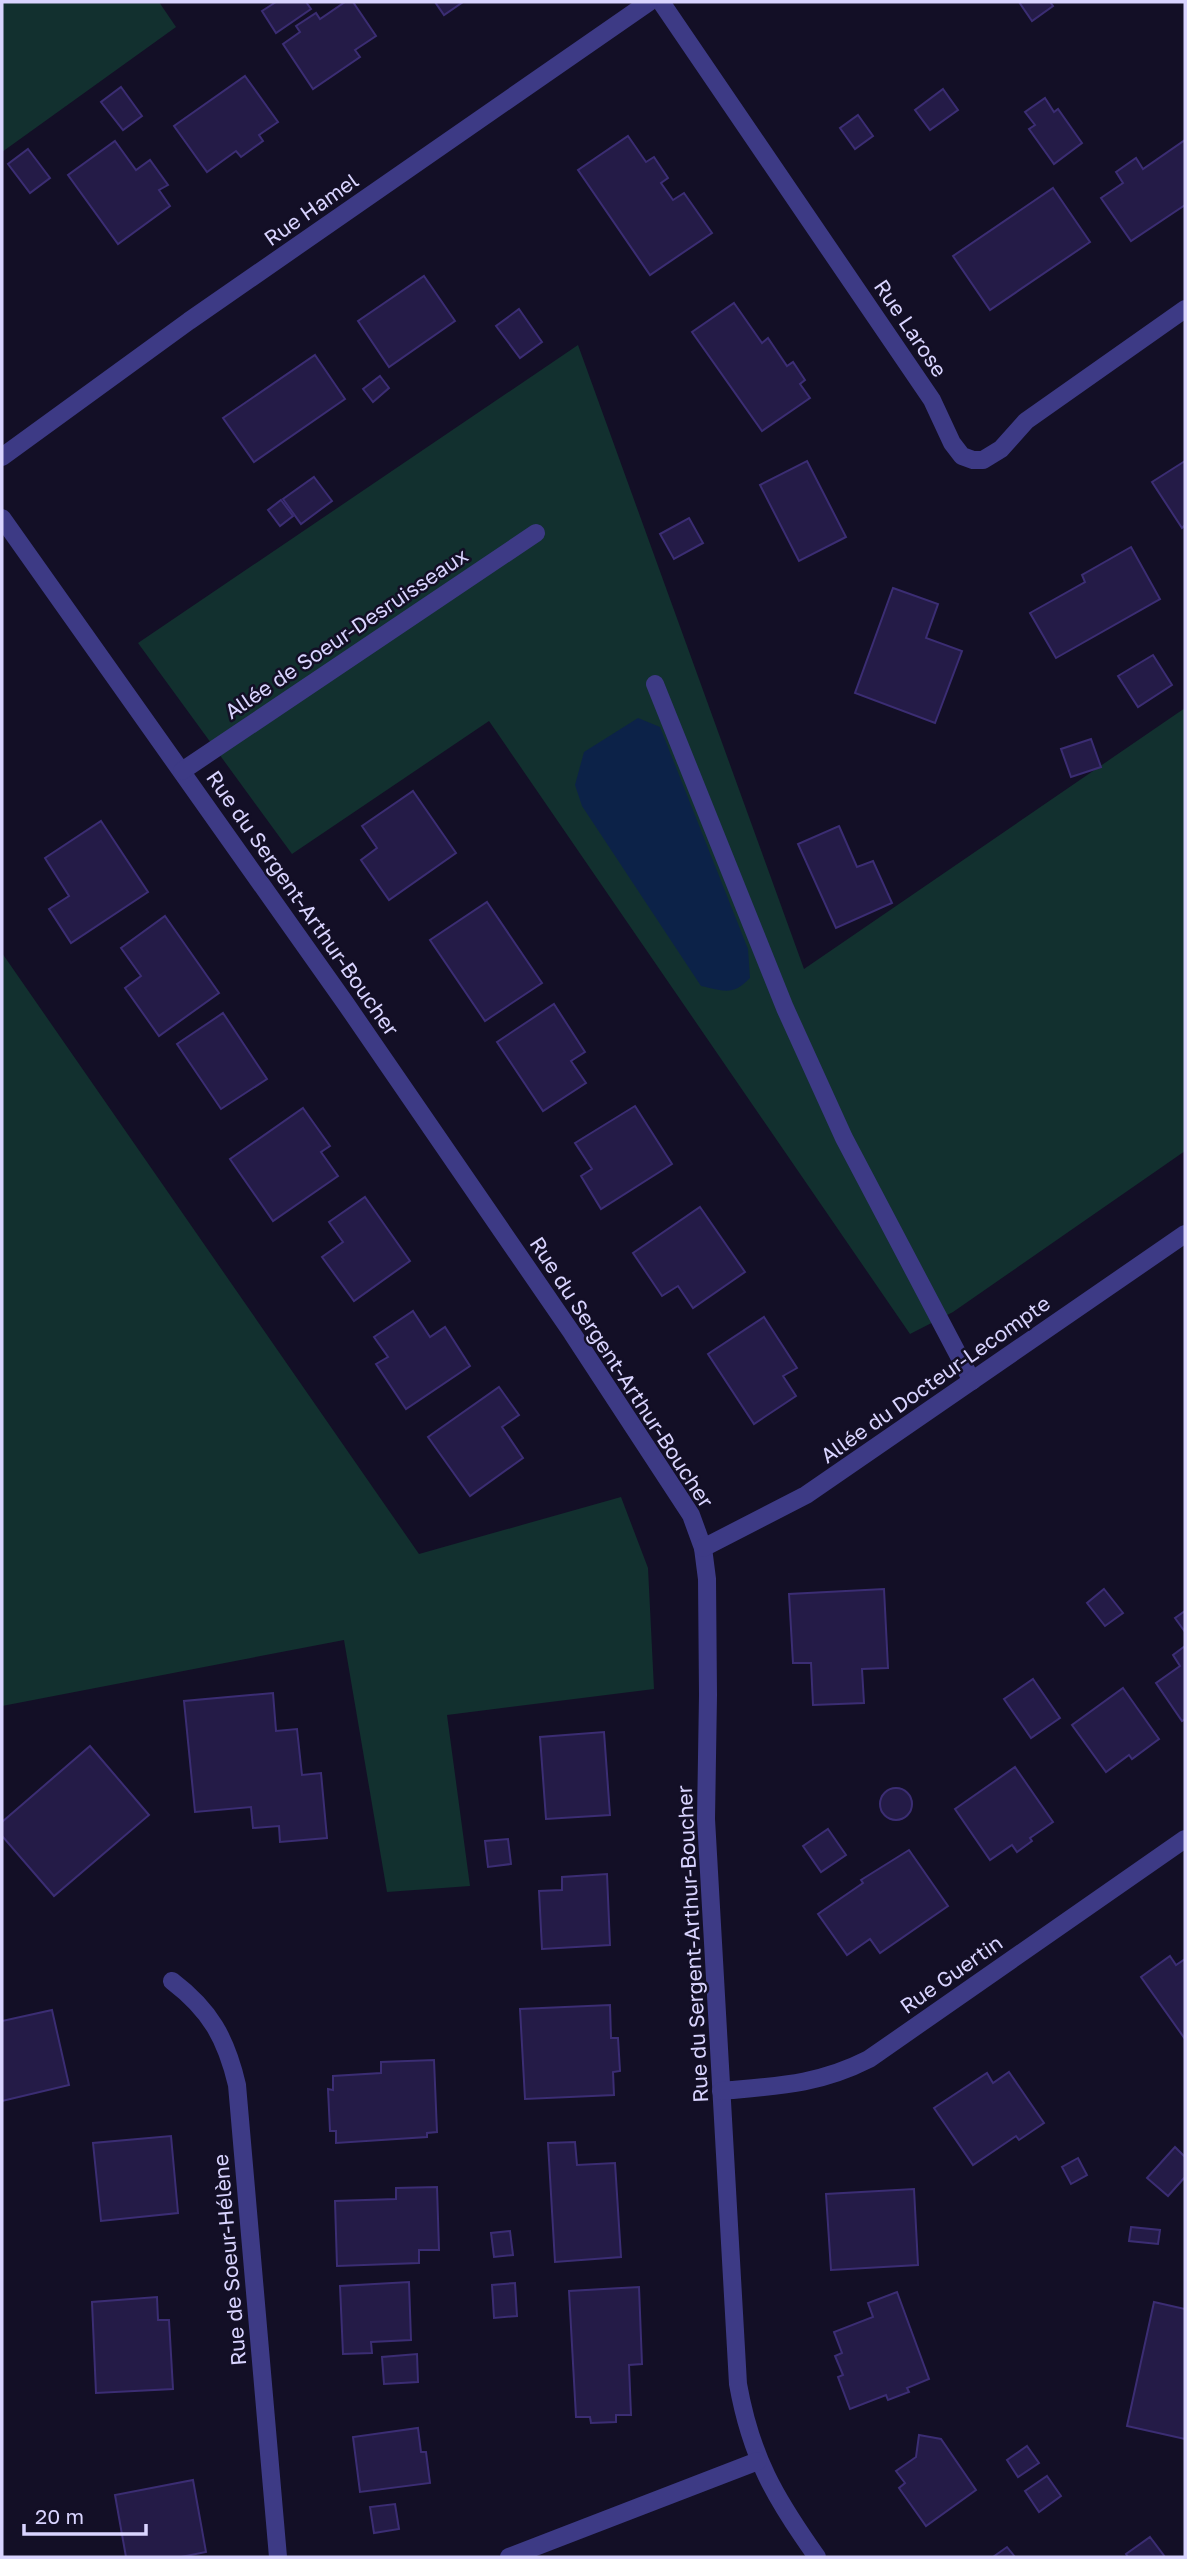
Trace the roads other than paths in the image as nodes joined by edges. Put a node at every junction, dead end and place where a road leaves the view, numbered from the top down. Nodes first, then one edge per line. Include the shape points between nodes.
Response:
1 (649, 2) edge
2 (662, 2) edge
3 (1185, 309) edge
4 (2, 457) edge
5 (2, 518) edge
6 (536, 533) dead end
7 (655, 684) dead end
8 (183, 771) junction
9 (1185, 1234) edge
10 (972, 1381) junction
11 (703, 1548) junction
12 (1185, 1839) edge
13 (172, 1981) dead end
14 (721, 2091) junction
15 (758, 2461) junction
16 (278, 2557) edge
17 (509, 2557) edge
18 (817, 2557) edge

1 - 4 street, Rue Hamel via 189,321
2 - 3 street, Rue Larose via 932,400 962,456 973,460 992,457 1026,421
5 - 8 street, Rue du Sergent-Arthur-Boucher
6 - 8 street, Allée de Soeur-Desruisseaux
7 - 10 street via 785,1008 838,1126
8 - 11 street, Rue du Sergent-Arthur-Boucher via 587,1356 681,1498
9 - 10 street, Allée du Docteur-Lecompte
10 - 11 street, Allée du Docteur-Lecompte via 806,1495
11 - 14 street, Rue du Sergent-Arthur-Boucher via 707,1579 706,1819
12 - 14 street, Rue Guertin via 869,2059 820,2080
13 - 16 street, Rue de Soeur-Hélène via 192,1996 215,2026 237,2085
14 - 15 street, Rue du Sergent-Arthur-Boucher via 738,2384
15 - 17 street
15 - 18 street, Rue du Sergent-Arthur-Boucher via 782,2507

